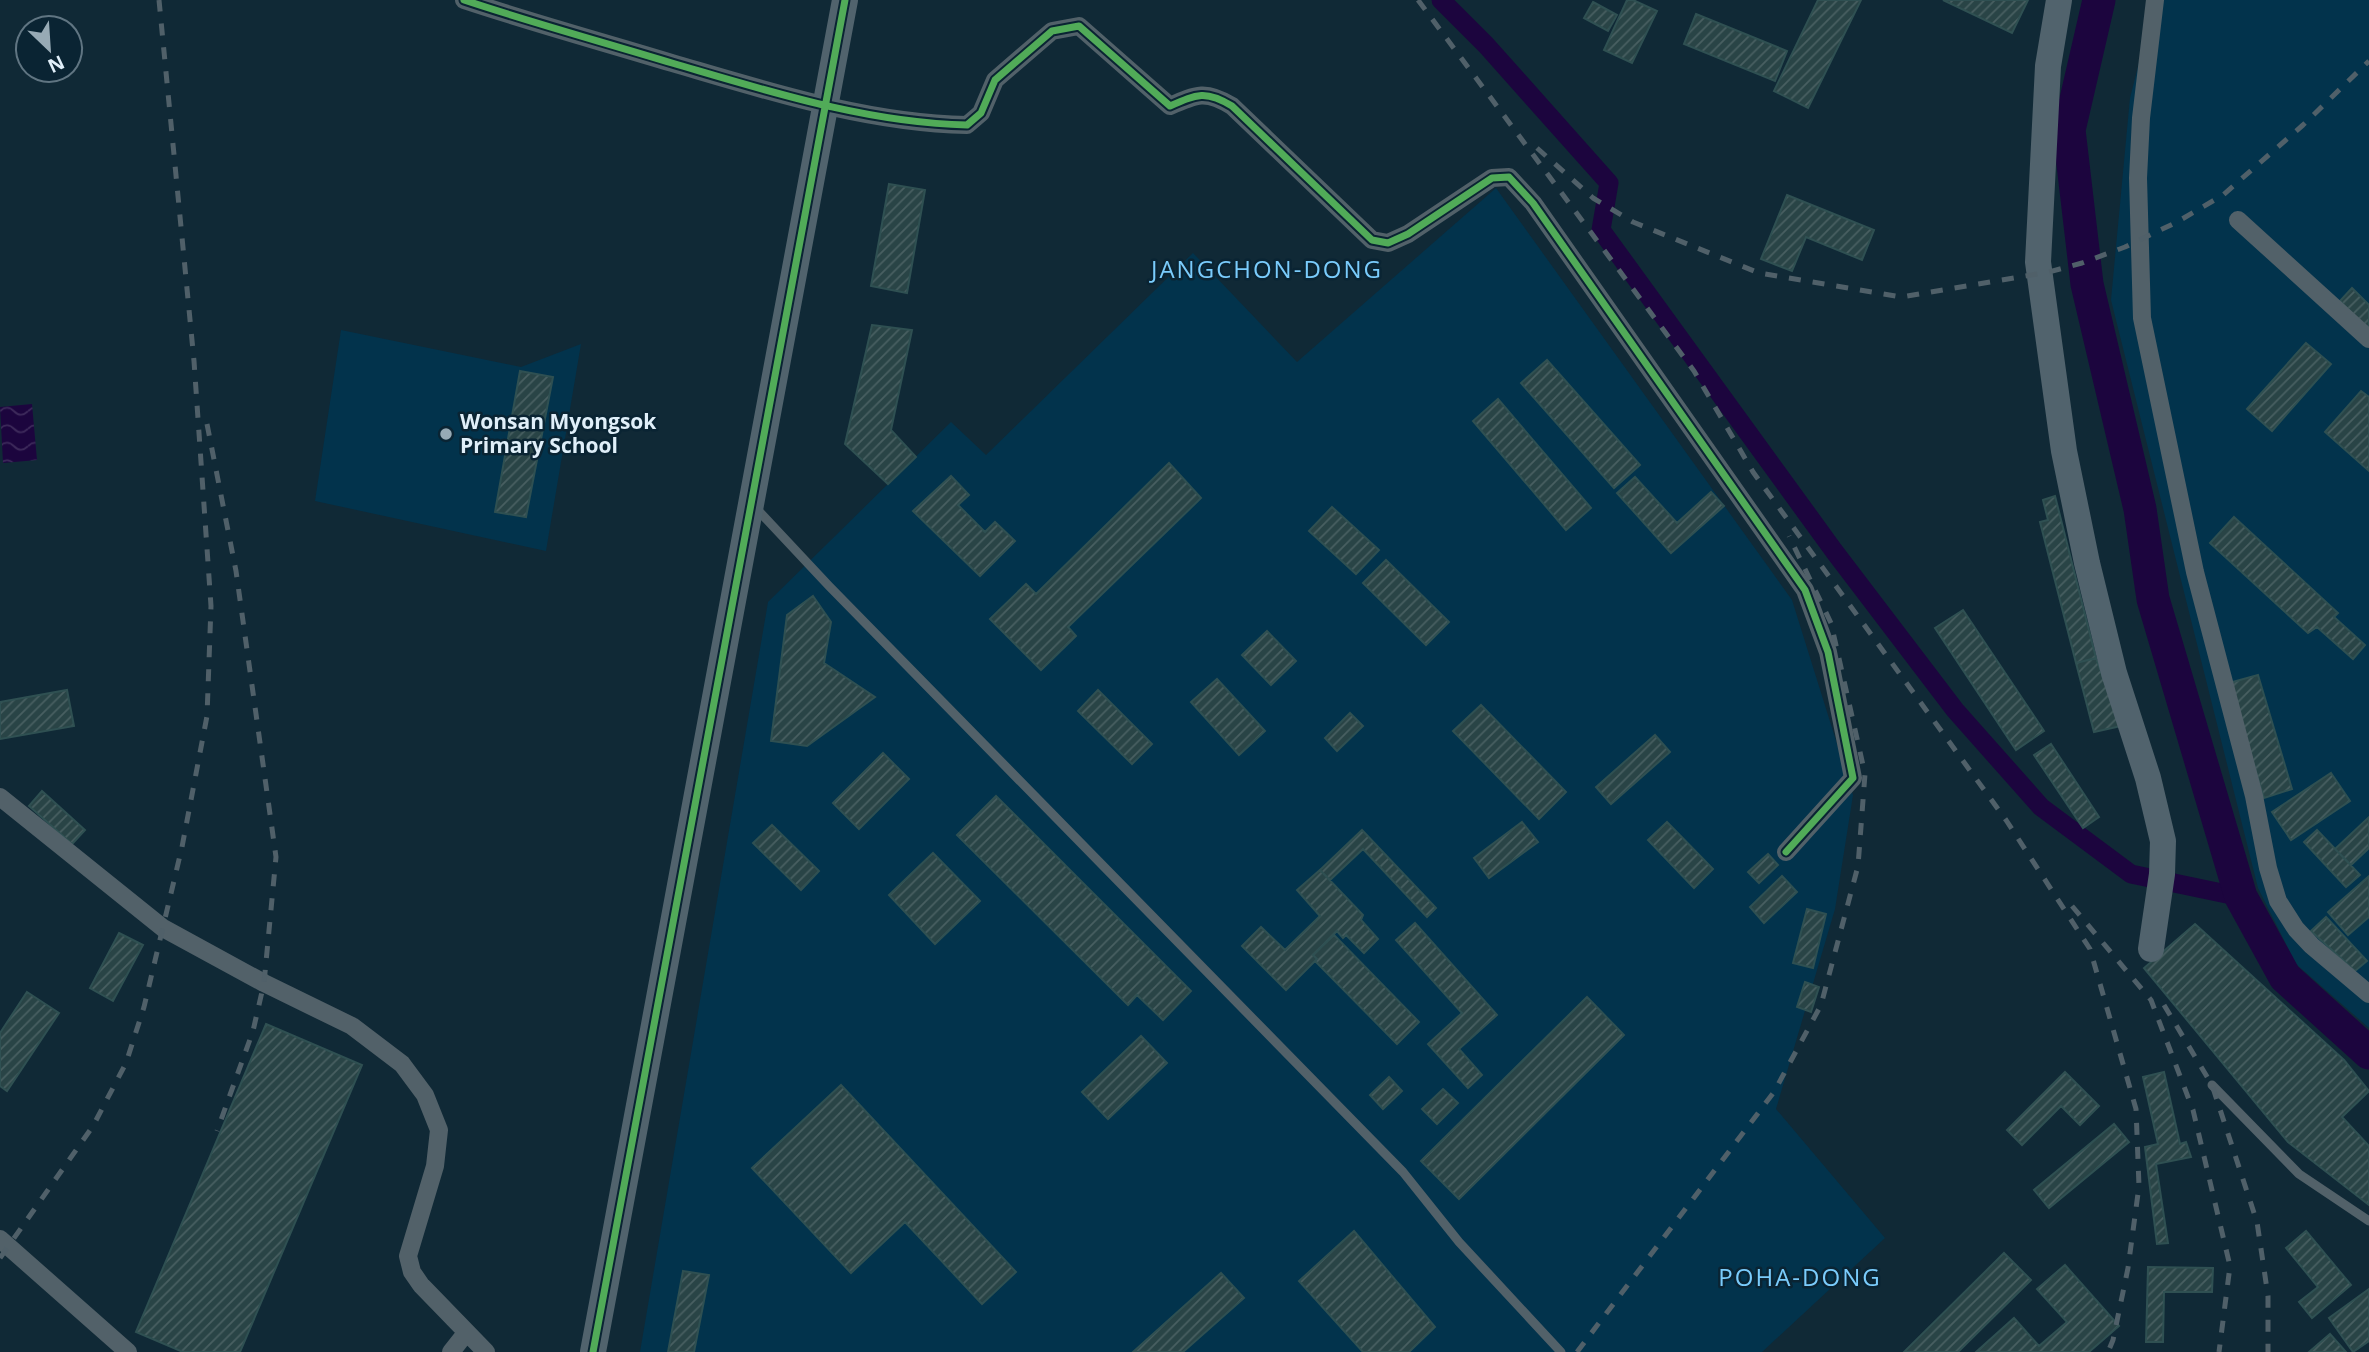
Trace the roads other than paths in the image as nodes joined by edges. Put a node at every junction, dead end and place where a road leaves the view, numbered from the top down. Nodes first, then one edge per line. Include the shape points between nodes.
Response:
1 (464, 0) edge
2 (845, 0) edge
3 (2059, 0) edge
4 (2155, 0) edge
5 (824, 105) junction
6 (2238, 220) dead end
7 (2369, 339) edge
8 (750, 503) junction
9 (0, 797) edge
10 (1786, 852) dead end
11 (2151, 949) dead end
12 (2369, 994) edge
13 (2212, 1085) dead end
14 (2369, 1222) edge
15 (0, 1239) edge
16 (466, 1333) junction
17 (128, 1352) edge
18 (451, 1352) edge
19 (486, 1352) edge
20 (593, 1352) edge
21 (1561, 1352) edge

1 - 5 street
2 - 5 street
3 - 11 street via 2048,66 2038,262 2064,451 2087,563 2163,841
4 - 12 street via 2138,178 2142,318 2194,572 2278,901 2311,945
5 - 8 street
5 - 10 street via 933,124 967,125 981,113 995,80 1052,31 1079,26 1170,106 1213,94 1232,106 1372,240 1388,243 1408,234 1492,178 1509,177 1533,203 1805,590 1828,652 1853,778
6 - 7 street
8 - 20 street
8 - 21 lane via 1403,1172
9 - 16 street via 163,928 352,1026 402,1064 425,1095 439,1130 435,1166 408,1256 421,1285
13 - 14 lane via 2299,1174
15 - 17 street
16 - 18 street
16 - 19 street

